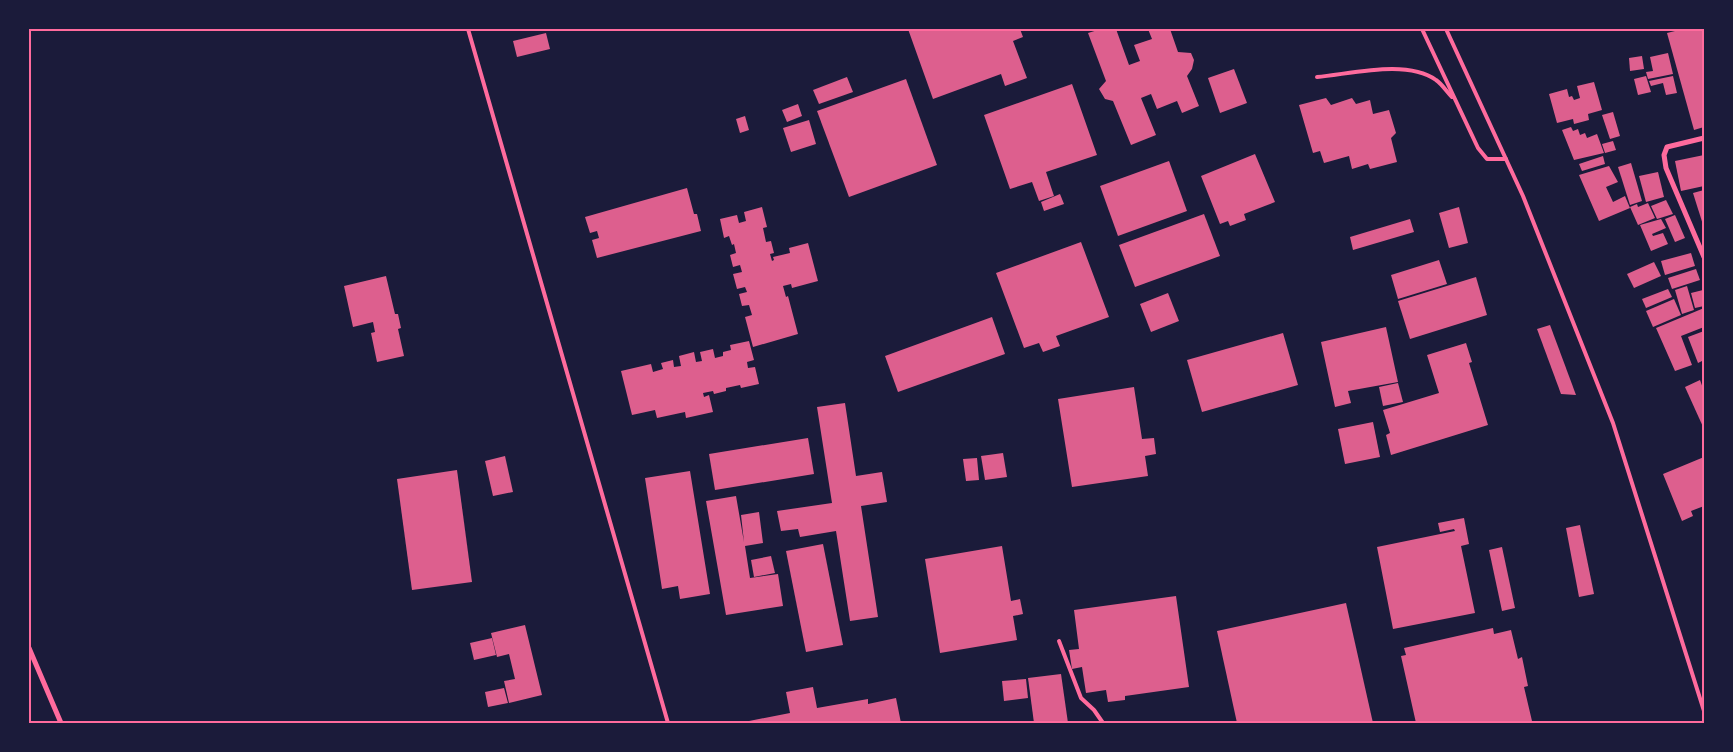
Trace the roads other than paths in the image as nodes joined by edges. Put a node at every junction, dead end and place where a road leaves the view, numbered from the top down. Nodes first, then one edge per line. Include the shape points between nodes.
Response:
1 (468, 29) edge
2 (1422, 29) edge
3 (1446, 29) edge
4 (1317, 78) dead end
5 (1455, 101) junction
6 (1704, 138) edge
7 (1506, 159) junction
8 (1704, 257) edge
9 (1059, 641) dead end
10 (29, 648) edge
11 (1704, 711) edge
12 (61, 723) edge
13 (668, 723) edge
14 (1103, 723) edge

1 - 13 lane
2 - 5 lane
3 - 7 lane
4 - 5 lane via 1400,68 1422,72 1437,80
5 - 7 lane via 1484,156
6 - 8 street via 1667,147 1664,156 1666,168
7 - 11 lane via 1613,423
9 - 14 lane via 1081,698
10 - 12 street

